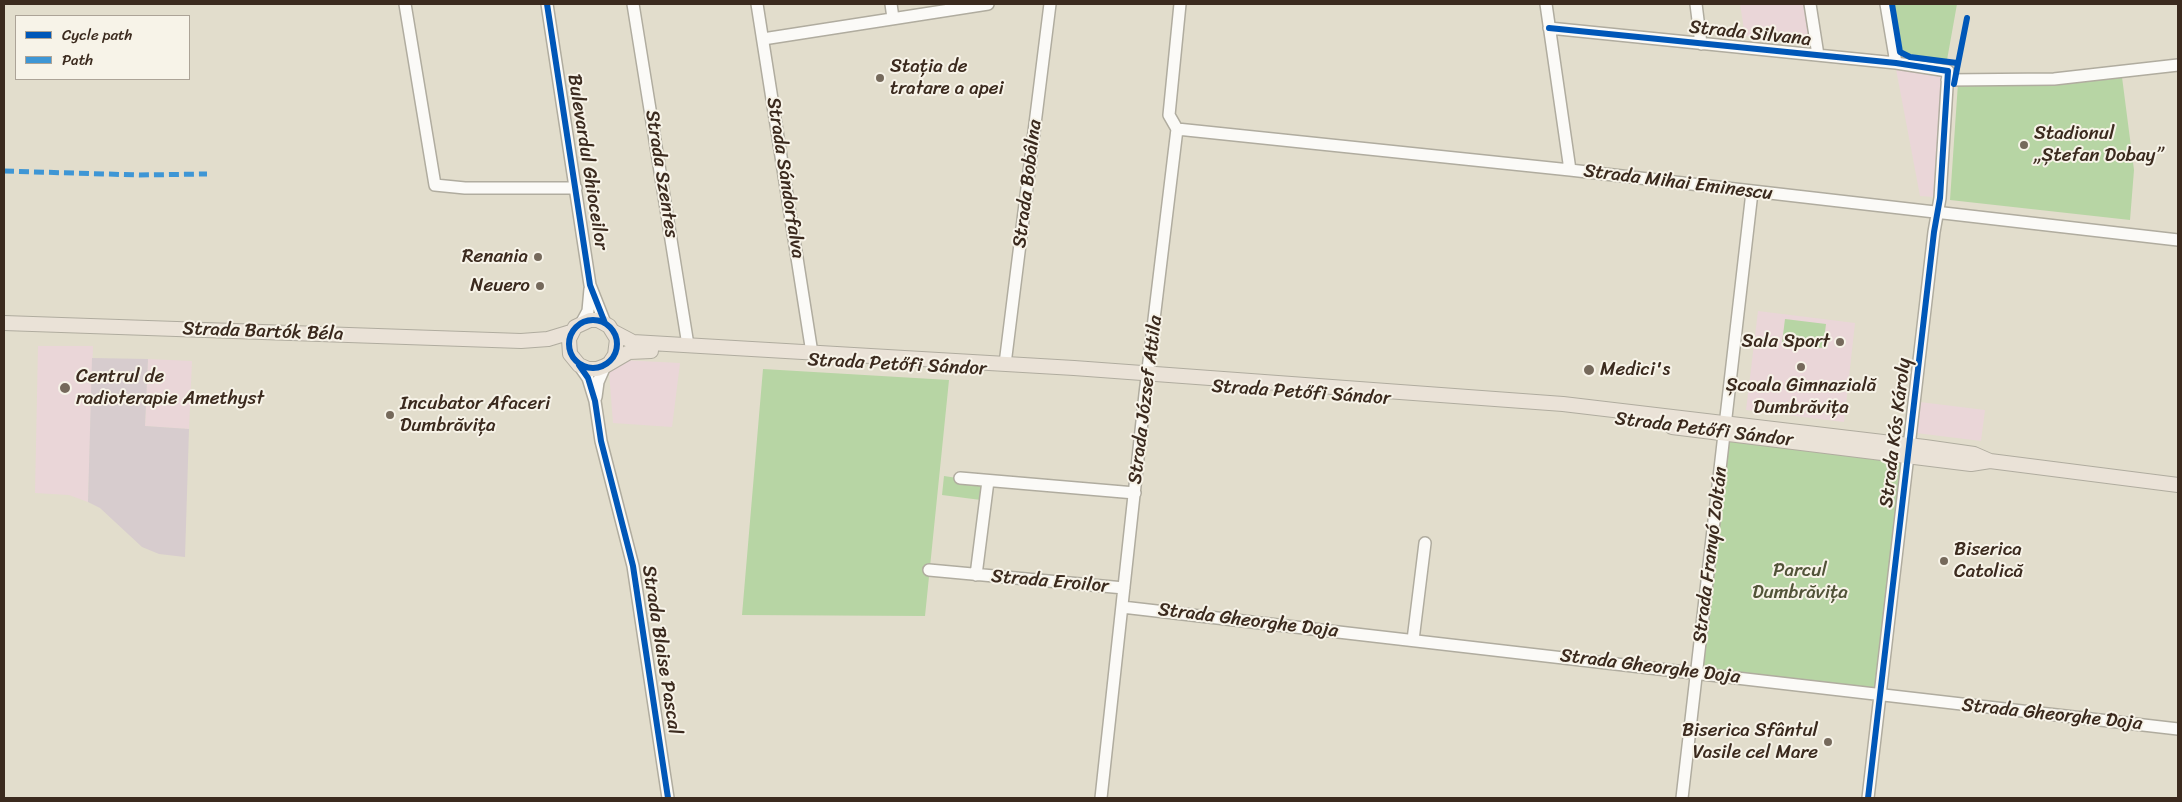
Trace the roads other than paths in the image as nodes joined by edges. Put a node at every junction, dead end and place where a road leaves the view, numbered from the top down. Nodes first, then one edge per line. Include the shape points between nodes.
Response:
1 (405, 4) edge
2 (547, 4) edge
3 (633, 4) edge
4 (757, 4) edge
5 (891, 4) edge
6 (988, 4) edge
7 (1050, 4) edge
8 (1180, 4) edge
9 (1546, 4) edge
10 (1696, 4) edge
11 (1810, 4) edge
12 (1886, 4) edge
13 (893, 18) junction
14 (1549, 28) junction
15 (763, 39) junction
16 (1701, 44) junction
17 (1818, 56) junction
18 (1896, 63) junction
19 (2178, 65) edge
20 (1948, 75) junction
21 (1177, 129) junction
22 (1570, 170) junction
23 (576, 188) junction
24 (1752, 192) junction
25 (1938, 214) junction
26 (2178, 240) edge
27 (590, 285) junction
28 (582, 322) junction
29 (4, 323) edge
30 (610, 328) junction
31 (571, 332) junction
32 (521, 341) junction
33 (688, 345) junction
34 (812, 353) junction
35 (575, 360) junction
36 (608, 363) junction
37 (1005, 364) junction
38 (1148, 377) junction
39 (595, 401) junction
40 (1725, 429) junction
41 (1909, 450) junction
42 (960, 478) dead end
43 (988, 481) junction
44 (2178, 485) edge
45 (1135, 493) junction
46 (1425, 543) dead end
47 (929, 570) dead end
48 (976, 575) junction
49 (1124, 588) junction
50 (1122, 607) junction
51 (1413, 640) junction
52 (1697, 672) junction
53 (1880, 696) junction
54 (2178, 729) edge
55 (668, 798) edge
56 (1101, 798) edge
57 (1682, 798) edge
58 (1868, 798) edge

1 - 23 street via 435,185
2 - 23 street, Bulevardul Ghioceilor
3 - 33 street, Strada Szentes
4 - 15 street, Strada Sándorfalva
5 - 13 street
6 - 13 street
7 - 37 street, Strada Bobâlna
8 - 21 street, Strada József Attila via 1169,115
9 - 14 street
10 - 16 street
11 - 17 street
12 - 18 street
13 - 15 street
14 - 16 street, Strada Silvana
14 - 22 street
15 - 34 street, Strada Sándorfalva
16 - 17 street, Strada Silvana
17 - 18 street, Strada Silvana
18 - 20 street, Strada Silvana
19 - 20 street, Strada Silvana via 2054,79
20 - 25 street, Strada Kós Károly
21 - 22 street, Strada Mihai Eminescu
21 - 38 street, Strada József Attila
22 - 24 street, Strada Mihai Eminescu
23 - 27 street, Bulevardul Ghioceilor
24 - 25 street, Strada Mihai Eminescu
24 - 40 street, Strada Franyó Zoltán
25 - 26 street, Strada Mihai Eminescu
25 - 41 street, Strada Kós Károly
27 - 28 street, Bulevardul Ghioceilor via 588,311
27 - 30 street, Bulevardul Ghioceilor
28 - 30 main road via 590,320
28 - 31 main road
29 - 32 main road, Strada Bartók Béla
30 - 33 main road, Strada Petőfi Sándor via 632,342
30 - 36 main road via 617,347
31 - 32 main road, Strada Bartók Béla via 548,339
31 - 35 main road via 569,339
32 - 35 main road, Strada Bartók Béla via 554,348
33 - 34 main road, Strada Petőfi Sándor
34 - 37 main road, Strada Petőfi Sándor
35 - 36 main road via 597,369
35 - 39 street, Strada Blaise Pascal via 588,378
36 - 38 main road, Strada Petőfi Sándor via 633,351 677,352
36 - 39 street, Strada Blaise Pascal via 598,382
37 - 38 main road, Strada Petőfi Sándor
38 - 40 main road, Strada Petőfi Sándor via 1562,404
38 - 45 street, Strada József Attila
39 - 55 street, Strada Blaise Pascal via 601,441 633,566
40 - 41 main road, Strada Petőfi Sándor
40 - 52 street, Strada Franyó Zoltán
41 - 44 main road, Strada Petőfi Sándor via 1971,464 1990,460
41 - 53 street, Strada Kós Károly
42 - 43 street
43 - 45 street
43 - 48 street, Strada Eroilor
45 - 49 street, Strada József Attila
46 - 51 street
47 - 48 street, Strada Eroilor
48 - 49 street, Strada Eroilor
49 - 50 street, Strada József Attila
50 - 51 street, Strada Gheorghe Doja
50 - 56 street, Strada József Attila
51 - 52 street, Strada Gheorghe Doja
52 - 53 street, Strada Gheorghe Doja
52 - 57 street, Strada Franyó Zoltán
53 - 54 street, Strada Gheorghe Doja
53 - 58 street, Strada Kós Károly

